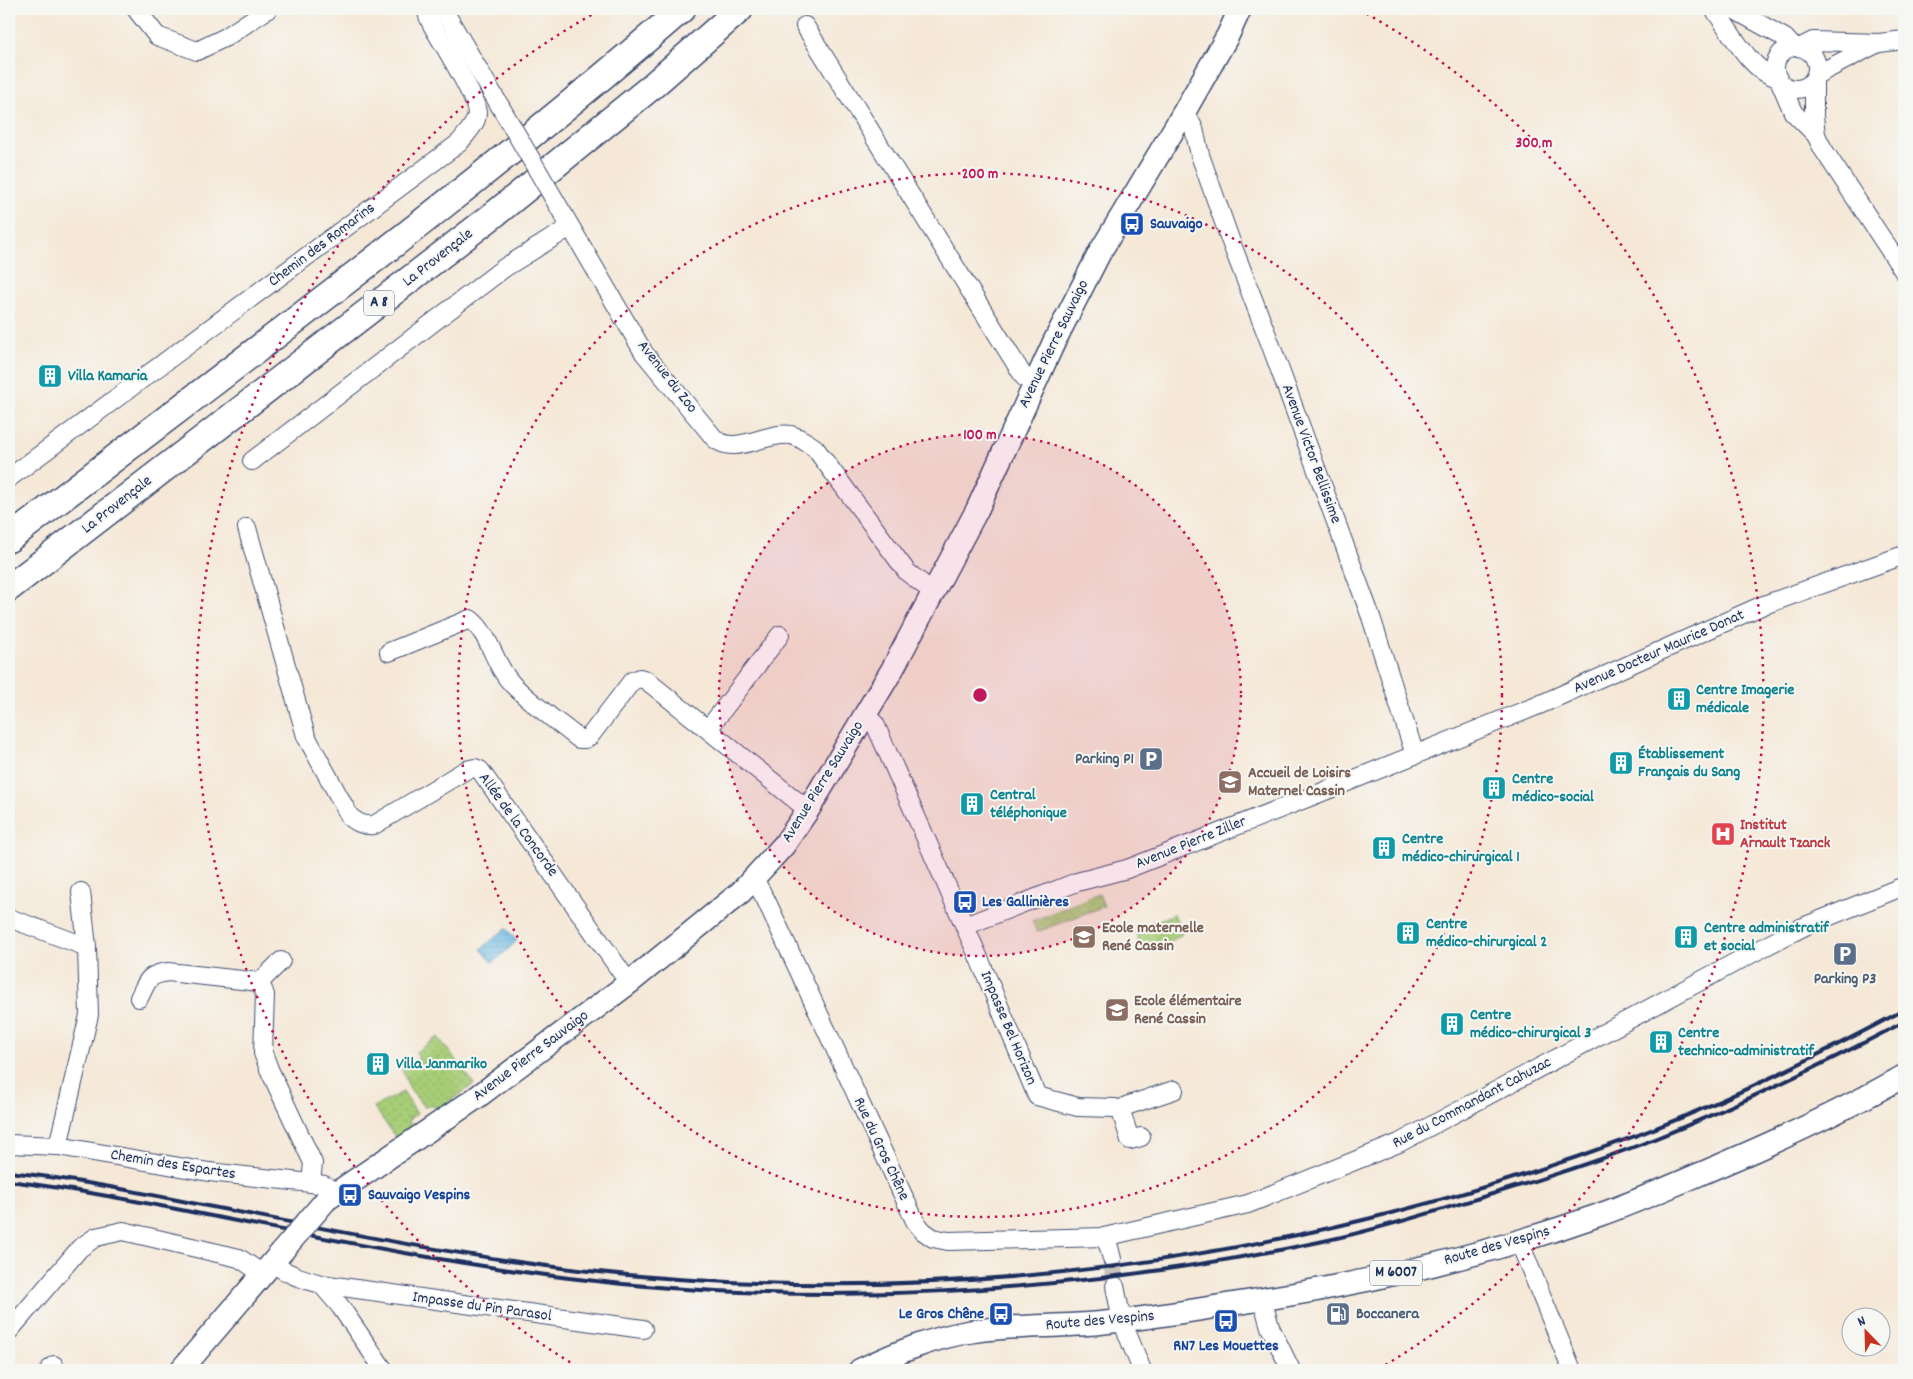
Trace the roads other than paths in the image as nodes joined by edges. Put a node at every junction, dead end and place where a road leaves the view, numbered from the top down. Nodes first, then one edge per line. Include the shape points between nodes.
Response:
1 (136, 9) edge
2 (268, 9) edge
3 (430, 9) edge
4 (443, 9) edge
5 (682, 9) edge
6 (740, 9) edge
7 (1240, 9) edge
8 (1714, 9) edge
9 (1733, 9) edge
10 (805, 26) dead end
11 (1904, 40) edge
12 (1879, 43) junction
13 (1797, 47) junction
14 (1815, 77) junction
15 (1779, 80) junction
16 (1183, 114) junction
17 (1172, 134) junction
18 (1816, 135) junction
19 (1200, 155) junction
20 (566, 221) junction
21 (1904, 272) edge
22 (1034, 383) junction
23 (252, 461) dead end
24 (9, 478) edge
25 (247, 528) dead end
26 (9, 538) edge
27 (1904, 555) edge
28 (9, 588) edge
29 (933, 592) junction
30 (780, 635) dead end
31 (389, 652) dead end
32 (866, 715) junction
33 (708, 728) junction
34 (1415, 755) junction
35 (808, 810) junction
36 (754, 879) junction
37 (1904, 886) edge
38 (81, 892) dead end
39 (9, 918) edge
40 (967, 931) junction
41 (87, 947) junction
42 (282, 961) dead end
43 (260, 982) junction
44 (629, 983) junction
45 (139, 998) dead end
46 (1904, 1076) edge
47 (1174, 1090) dead end
48 (1121, 1111) junction
49 (1141, 1137) dead end
50 (9, 1144) edge
51 (58, 1146) junction
52 (311, 1183) junction
53 (331, 1196) junction
54 (1104, 1237) junction
55 (1519, 1241) junction
56 (1112, 1258) tunnel mouth
57 (272, 1264) junction
58 (320, 1284) junction
59 (1115, 1286) tunnel mouth
60 (1262, 1299) junction
61 (1122, 1321) junction
62 (644, 1329) dead end
63 (9, 1331) edge
64 (895, 1363) edge
65 (181, 1370) edge
66 (384, 1370) edge
67 (860, 1370) edge
68 (1142, 1370) edge
69 (1290, 1370) edge
70 (1572, 1370) edge

1 - 2 street via 157,36 197,51 226,37
3 - 24 street, Chemin des Romarins via 428,16 432,25 474,100 477,114 472,127 459,143
4 - 20 street, Avenue du Zoo, bridge
5 - 26 highway, A 8 via 549,122
6 - 28 highway, La Provençale / A 8 via 525,190
7 - 16 main road, Avenue Pierre Sauvaigo
8 - 15 street via 1754,64
9 - 13 street
10 - 22 street via 1024,377
11 - 12 street
12 - 13 street via 1812,41
12 - 14 street
13 - 14 street via 1814,56 1817,65
13 - 15 street via 1781,52 1777,57 1774,70
14 - 15 street via 1805,88 1793,90
14 - 18 street
15 - 18 street via 1793,112
16 - 17 main road, Avenue Pierre Sauvaigo
16 - 19 street, Avenue Victor Bellissime via 1194,129
17 - 19 street
17 - 22 main road, Avenue Pierre Sauvaigo via 1100,252
18 - 21 street
19 - 34 street, Avenue Victor Bellissime via 1370,617
20 - 23 street
20 - 29 street, Avenue du Zoo via 644,352 715,438 721,444 732,446 777,435 791,435 815,448 907,572
22 - 29 main road, Avenue Pierre Sauvaigo via 977,510
25 - 44 street, Allée de la Concorde via 306,736 350,817 366,826 374,826 466,770 480,770
27 - 34 street, Avenue Docteur Maurice Donat via 1770,602 1538,705
29 - 32 main road, Avenue Pierre Sauvaigo
30 - 33 street
31 - 33 street via 470,619 483,633 513,685 579,739 585,740 590,736 632,681 640,678
32 - 35 main road, Avenue Pierre Sauvaigo
32 - 40 street via 875,724
33 - 35 street
34 - 40 street, Avenue Pierre Ziller via 1127,869 1077,882
35 - 36 main road, Avenue Pierre Sauvaigo
36 - 44 main road, Avenue Pierre Sauvaigo
36 - 54 street, Rue du Gros Chêne via 915,1221 923,1231 933,1238 948,1241
37 - 54 street, Rue du Commandant Cahuzac via 1779,940 1399,1143 1248,1204
38 - 41 street
39 - 41 street
40 - 48 street, Impasse Bel Horizon via 1037,1096 1078,1107
41 - 51 street via 89,1015
42 - 43 street
43 - 45 street via 168,972 149,979
43 - 52 street via 265,995 264,1053 313,1163
44 - 53 main road, Avenue Pierre Sauvaigo via 463,1108
46 - 55 main road, Route des Vespins / M 6007 via 1822,1120 1742,1156 1622,1206
47 - 48 street via 1126,1106
48 - 49 street via 1130,1140
50 - 51 street, Chemin des Espartes
51 - 52 street, Chemin des Espartes via 209,1172
52 - 53 street, Chemin des Espartes via 324,1185
53 - 57 main road, Avenue Pierre Sauvaigo, bridge
54 - 56 street
55 - 60 main road, Route des Vespins / M 6007 via 1370,1279
55 - 70 street
57 - 58 street, Impasse du Pin Parasol via 284,1272
57 - 63 street, Impasse du Pin Parasol via 123,1231 96,1237 80,1248
57 - 65 main road, Avenue Pierre Sauvaigo
58 - 62 street, Impasse du Pin Parasol
58 - 66 street via 340,1306
59 - 61 street
60 - 61 main road, Route des Vespins / M 6007
60 - 69 street via 1270,1327
61 - 64 main road, Route des Vespins / M 6007 via 973,1331 938,1339
61 - 68 street
64 - 67 main road, Route des Vespins / M 6007

